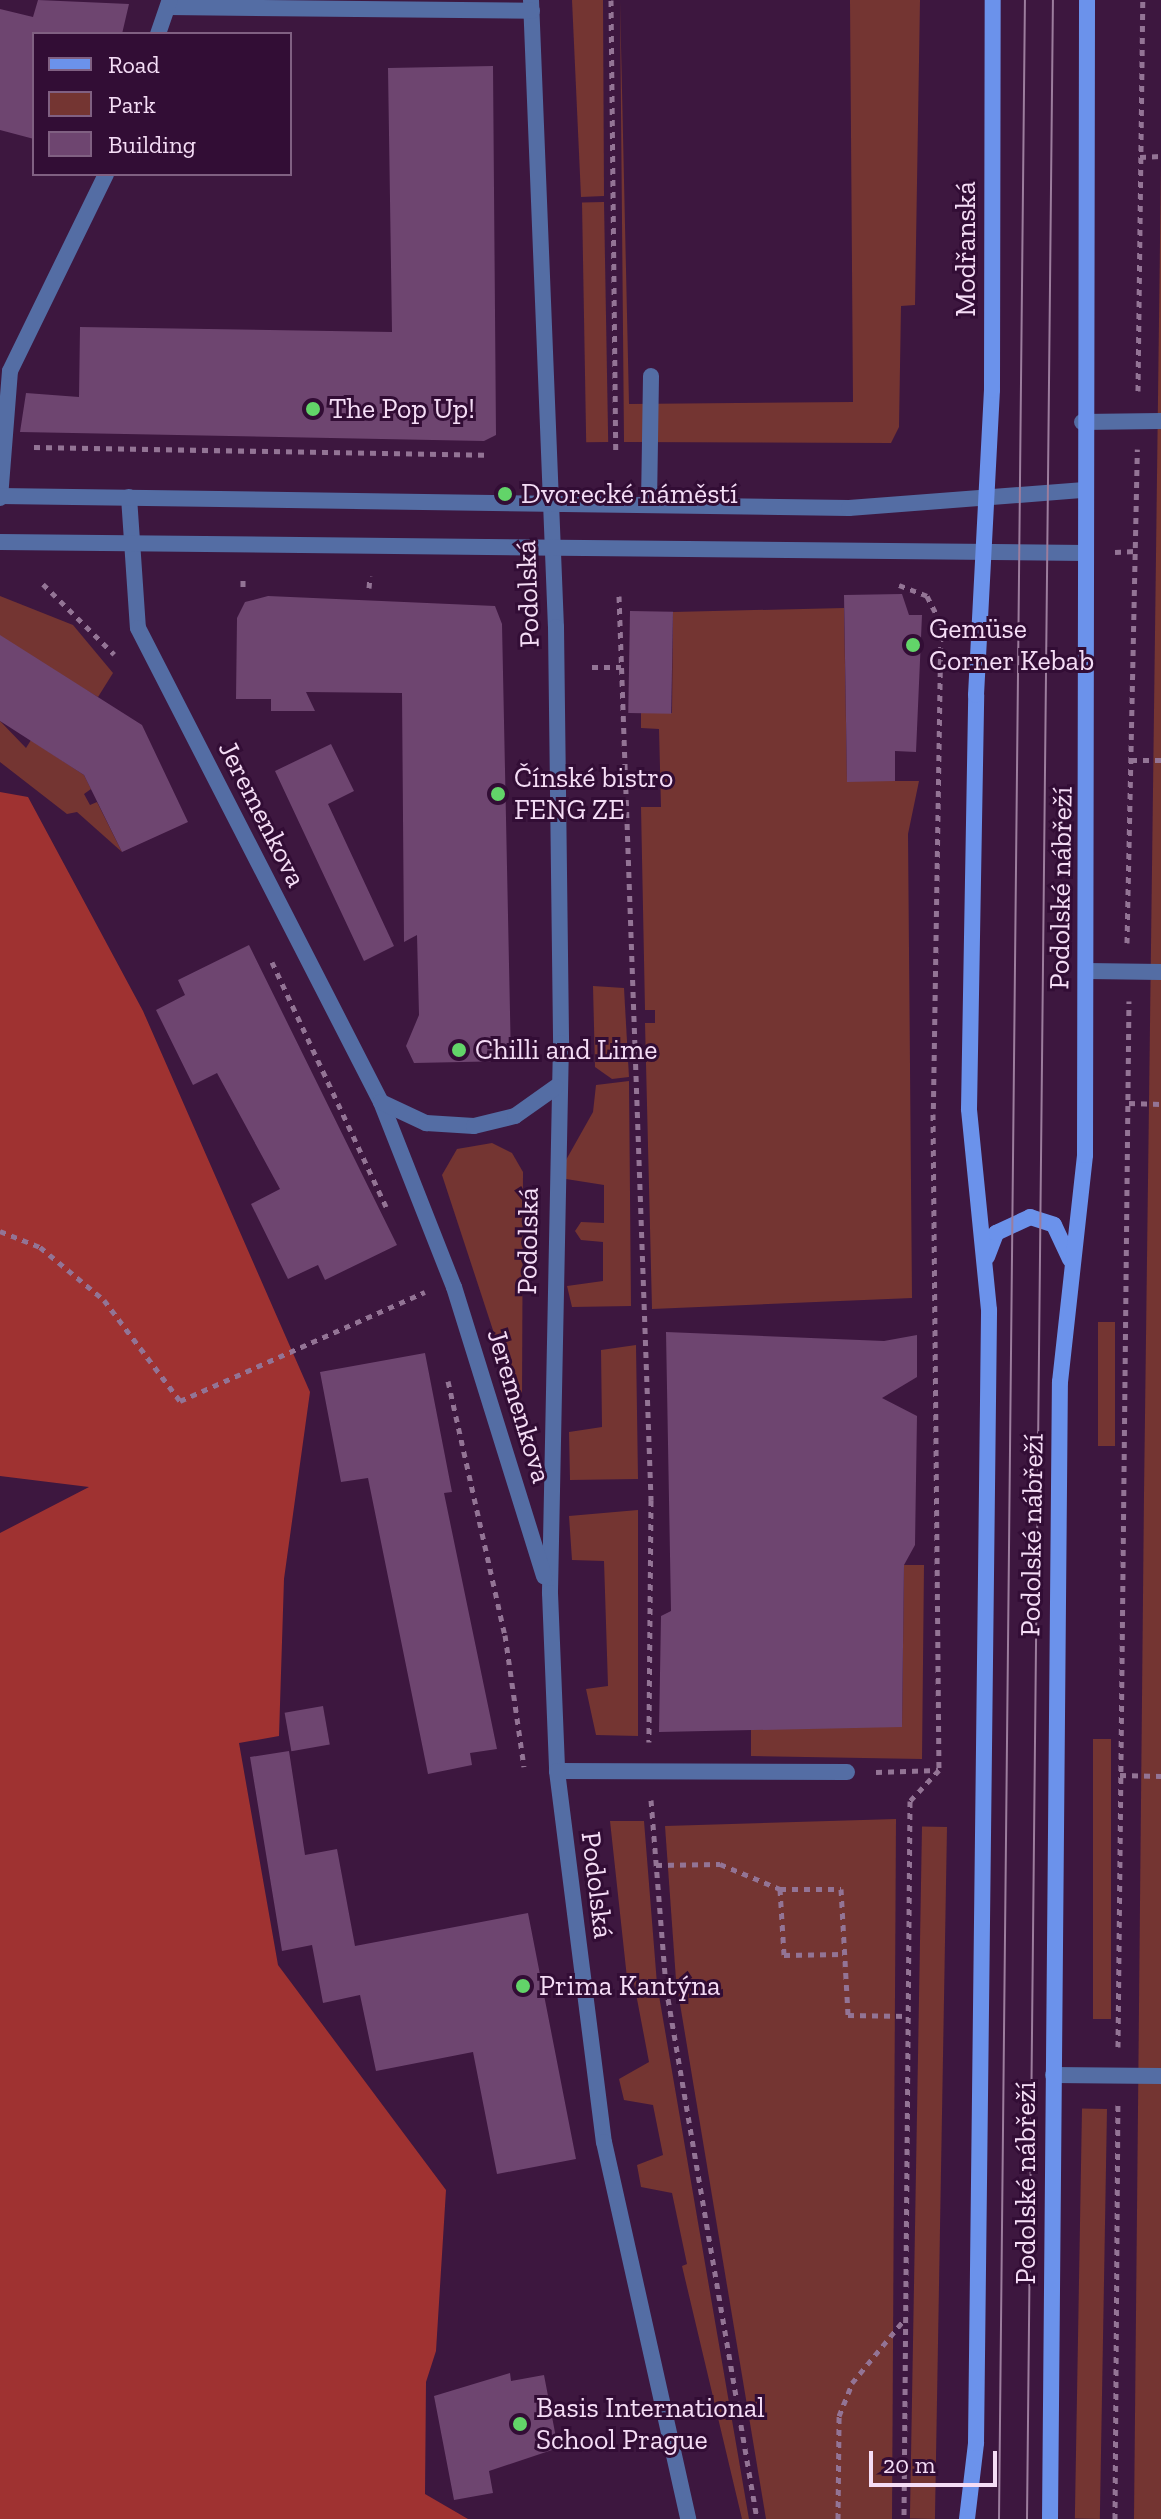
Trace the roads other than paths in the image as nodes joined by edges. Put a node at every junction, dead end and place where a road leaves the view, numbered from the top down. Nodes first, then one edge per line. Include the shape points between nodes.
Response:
1 (993, 0) edge
2 (1087, 0) edge
3 (169, 4) edge
4 (532, 6) edge
5 (159, 32) edge
6 (105, 176) edge
7 (651, 376) dead end
8 (1161, 421) edge
9 (1082, 422) junction
10 (1081, 490) junction
11 (0, 497) edge
12 (129, 497) junction
13 (987, 499) junction
14 (551, 504) junction
15 (649, 504) junction
16 (130, 540) junction
17 (0, 542) edge
18 (552, 547) junction
19 (984, 553) junction
20 (1086, 553) junction
21 (1087, 971) junction
22 (1161, 972) edge
23 (556, 1087) junction
24 (381, 1102) junction
25 (985, 1272) junction
26 (1072, 1273) junction
27 (550, 1593) junction
28 (557, 1771) junction
29 (847, 1772) road end
30 (1053, 2075) junction
31 (1161, 2076) edge
32 (688, 2519) edge
33 (967, 2519) edge
34 (1050, 2519) edge

1 - 13 main road, Modřanská
2 - 9 main road
3 - 4 street
3 - 5 street
4 - 14 street, Podolská
6 - 11 street via 10,371
7 - 15 street
8 - 9 street
9 - 10 main road
10 - 13 street
10 - 20 main road, Podolské nábřeží
11 - 12 street
12 - 14 street
12 - 16 street, Jeremenkova
13 - 15 street via 849,508
13 - 19 main road, Modřanská
14 - 15 street
14 - 18 street, Podolská
16 - 17 street
16 - 18 street
16 - 24 street, Jeremenkova via 138,628
18 - 19 street
18 - 23 street, Podolská
19 - 20 street
19 - 25 main road, Podolské nábřeží via 969,1109
20 - 21 main road, Podolské nábřeží
21 - 22 street
21 - 26 main road, Podolské nábřeží via 1085,1155
23 - 24 street via 515,1116 474,1126 426,1123
23 - 27 street, Podolská
24 - 27 street, Jeremenkova via 454,1287
25 - 26 main road via 996,1233 1030,1217 1063,1235
25 - 33 main road, Podolské nábřeží via 977,2395
26 - 30 main road, Podolské nábřeží via 1060,1382
27 - 28 street, Podolská
28 - 29 street
28 - 32 street, Podolská via 604,2142
30 - 31 street
30 - 34 main road, Podolské nábřeží

